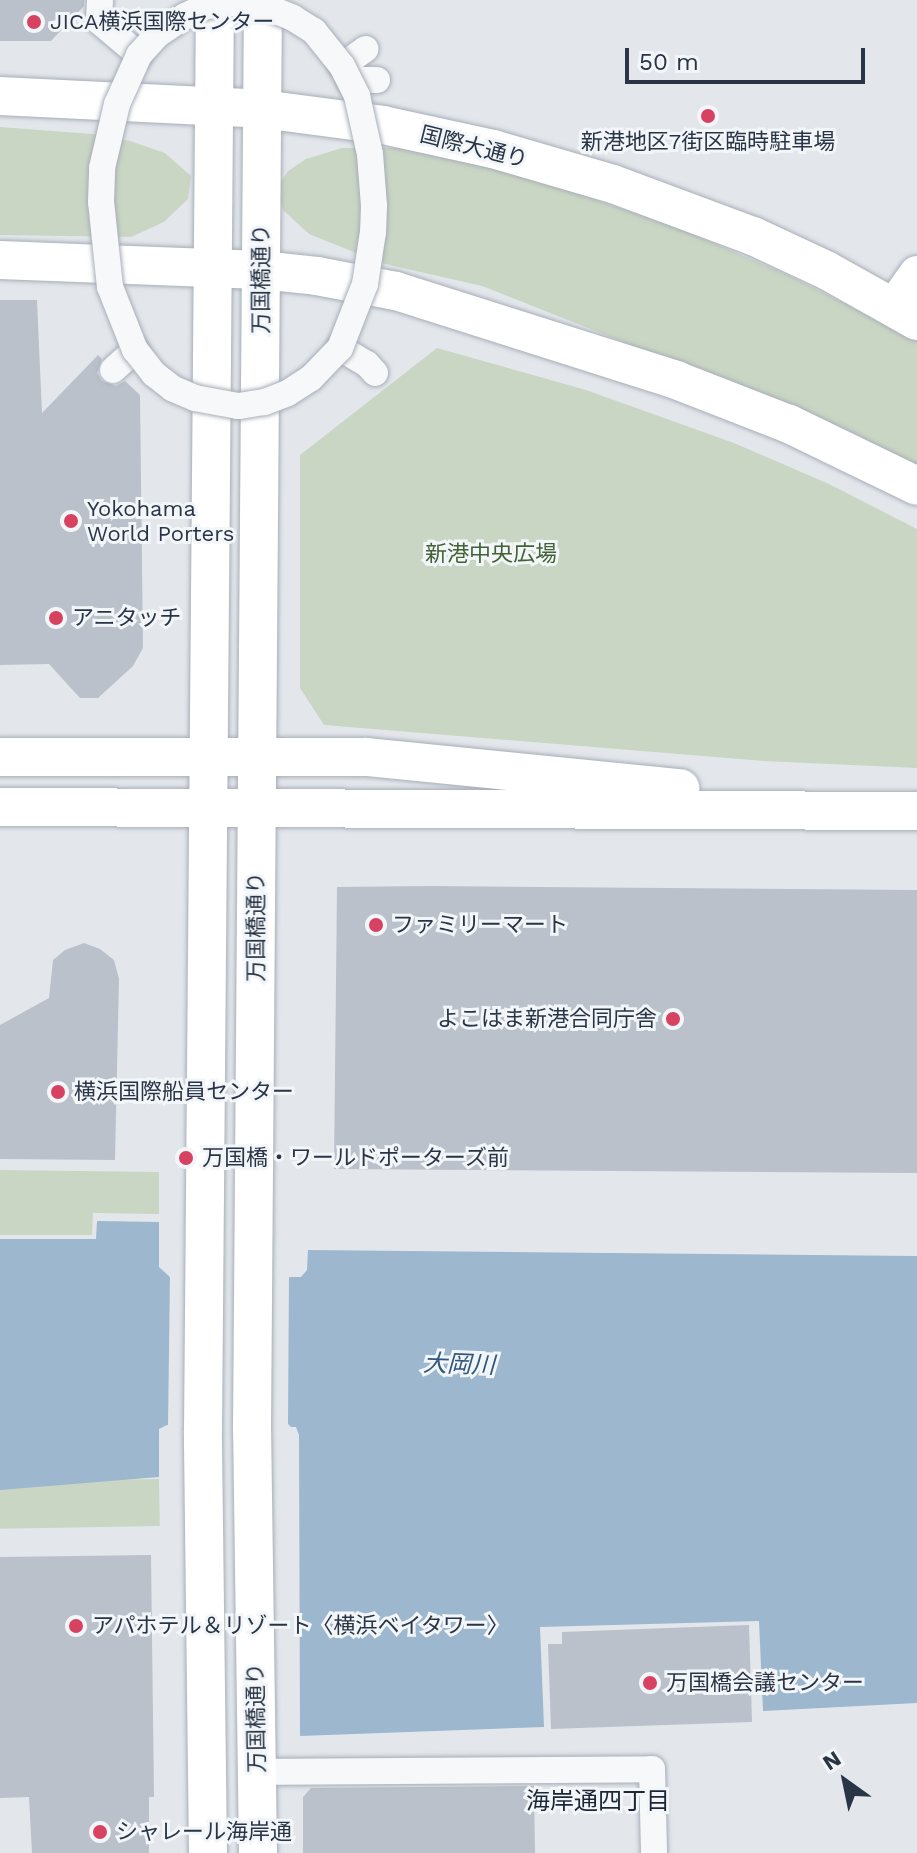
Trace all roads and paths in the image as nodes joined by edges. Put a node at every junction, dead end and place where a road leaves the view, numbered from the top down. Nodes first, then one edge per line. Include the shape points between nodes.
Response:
1 (100, 0) edge
2 (263, 0) edge
3 (195, 5) edge
4 (365, 49) dead end
5 (139, 55) junction
6 (346, 73) junction
7 (377, 80) dead end
8 (0, 96) edge
9 (213, 105) junction
10 (262, 109) junction
11 (0, 260) edge
12 (211, 267) junction
13 (261, 270) junction
14 (917, 275) edge
15 (906, 314) edge
16 (340, 348) junction
17 (135, 350) junction
18 (113, 370) dead end
19 (375, 373) dead end
20 (917, 486) edge
21 (0, 757) edge
22 (209, 757) junction
23 (258, 757) junction
24 (0, 807) edge
25 (208, 807) junction
26 (257, 807) junction
27 (901, 811) edge
28 (257, 1772) junction
29 (208, 1853) edge
30 (258, 1853) edge
31 (654, 1853) edge

1 - 5 street via 99,21
2 - 10 street, 万国橋通り
3 - 5 street, bridge
3 - 6 street, bridge via 264,6 314,31
3 - 9 street
4 - 6 street
5 - 17 street, bridge via 117,104 102,168 101,202 110,287
6 - 7 street
6 - 16 street, bridge via 370,154 373,232 365,284
8 - 9 street, 国際大通り
9 - 10 street, 国際大通り
9 - 12 street
10 - 13 street, 万国橋通り
10 - 15 street, 国際大通り via 383,125 613,184 753,236
11 - 12 street
12 - 13 street
12 - 22 street
13 - 20 street via 396,291 543,336 789,424
13 - 23 street, 万国橋通り
14 - 15 street
16 - 17 street, bridge via 288,393 238,406 172,388
16 - 19 street
17 - 18 street
21 - 22 street
22 - 23 street
22 - 25 street
23 - 26 street, 万国橋通り
23 - 27 street via 367,757
24 - 25 street
25 - 26 street
25 - 29 street via 203,1431
26 - 27 street
26 - 28 street, 万国橋通り via 252,1430
28 - 30 street, 万国橋通り
28 - 31 street via 652,1769

